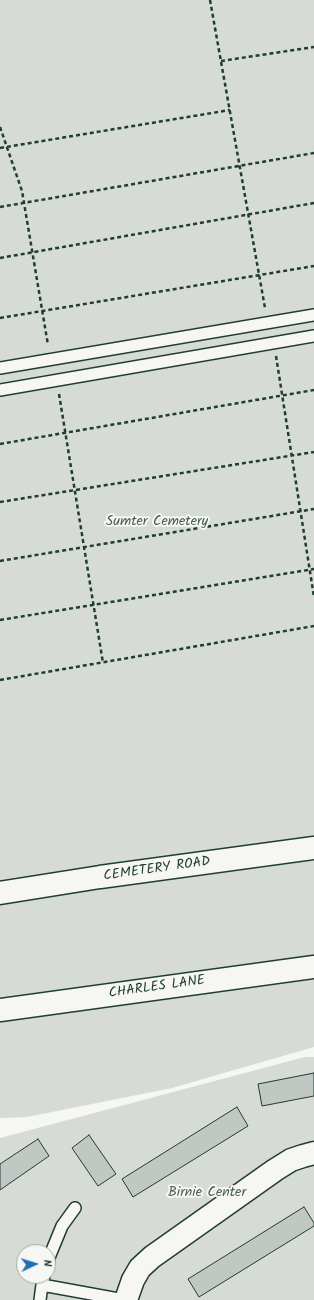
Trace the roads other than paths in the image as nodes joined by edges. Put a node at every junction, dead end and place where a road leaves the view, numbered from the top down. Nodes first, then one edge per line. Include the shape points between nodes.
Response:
1 (314, 315) edge
2 (314, 336) edge
3 (0, 368) edge
4 (0, 390) edge
5 (314, 848) edge
6 (0, 893) edge
7 (314, 967) edge
8 (0, 1010) edge
9 (314, 1153) edge
10 (75, 1208) dead end
11 (55, 1244) edge
12 (43, 1284) edge
13 (56, 1284) edge
14 (40, 1300) edge
15 (126, 1300) edge

1 - 3 lane
2 - 4 lane
5 - 6 street, CEMETERY ROAD
7 - 8 street, CHARLES LANE
9 - 15 street via 291,1160 275,1170 152,1257 140,1268
10 - 11 lane via 62,1226
12 - 14 lane
13 - 15 lane

